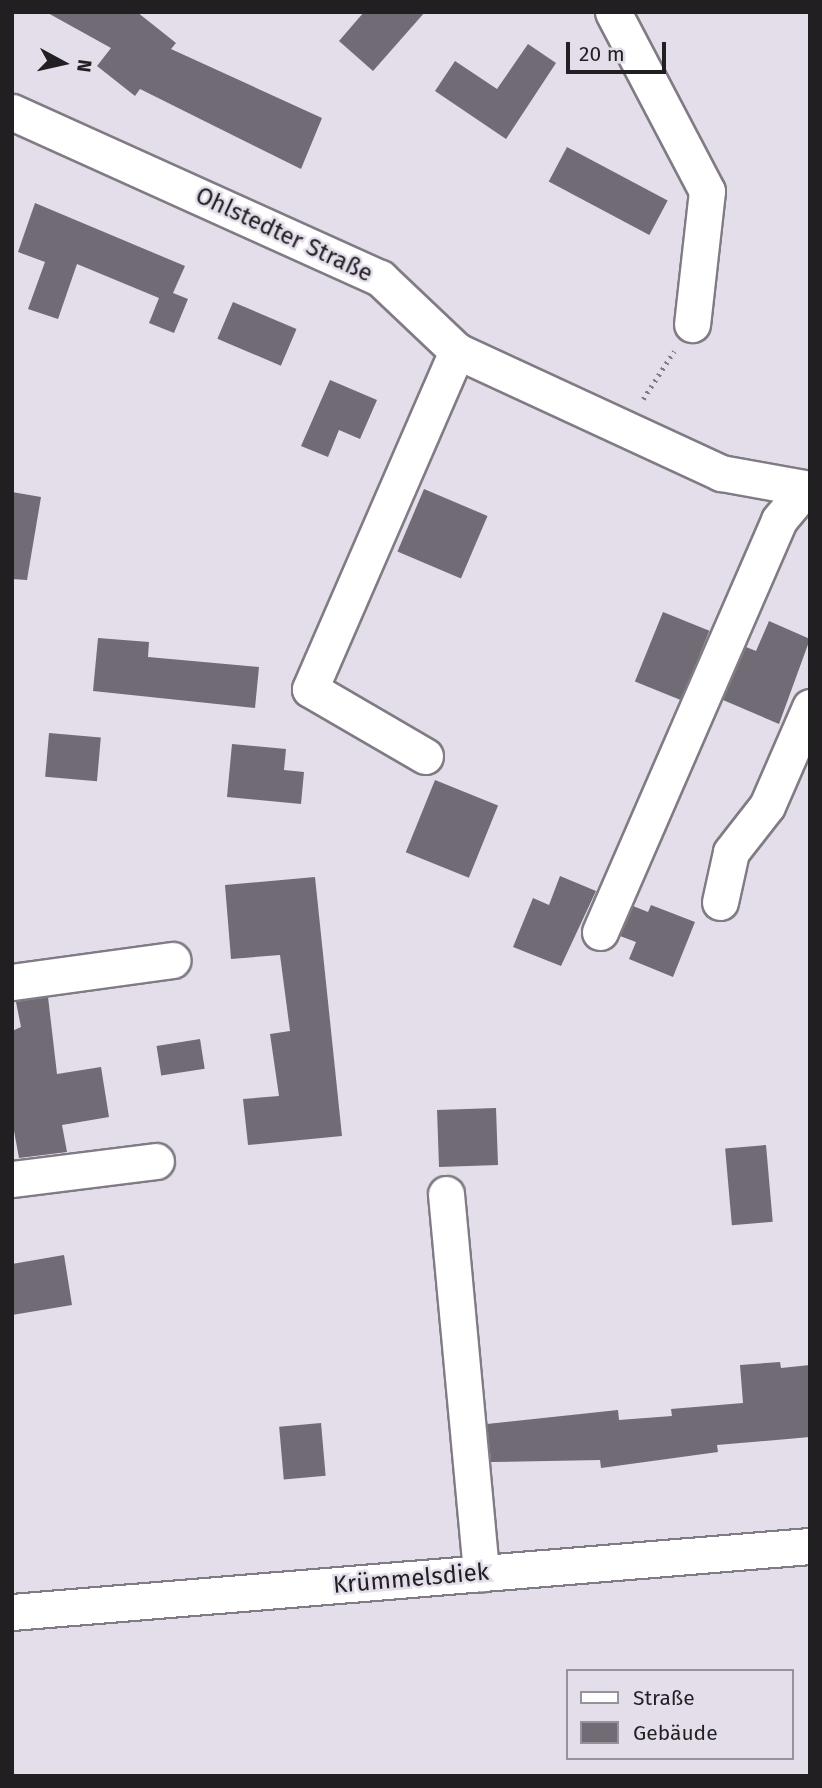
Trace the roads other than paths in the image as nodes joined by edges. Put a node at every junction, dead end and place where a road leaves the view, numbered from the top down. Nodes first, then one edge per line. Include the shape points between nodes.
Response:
1 (613, 12) edge
2 (12, 112) edge
3 (692, 324) road end
4 (457, 351) junction
5 (807, 489) edge
6 (810, 707) edge
7 (425, 756) dead end
8 (720, 902) dead end
9 (600, 932) dead end
10 (172, 960) dead end
11 (12, 982) edge
12 (156, 1161) dead end
13 (12, 1179) edge
14 (446, 1194) dead end
15 (810, 1546) edge
16 (481, 1573) junction
17 (12, 1612) edge

1 - 3 street via 707,191
2 - 4 street, Ohlstedter Straße via 380,278
4 - 5 street, Ohlstedter Straße via 721,473
4 - 7 street via 310,689
5 - 9 street via 779,520
6 - 8 street via 767,806 731,852
10 - 11 street
12 - 13 street
14 - 16 street
15 - 16 street, Krümmelsdiek
16 - 17 street, Krümmelsdiek

